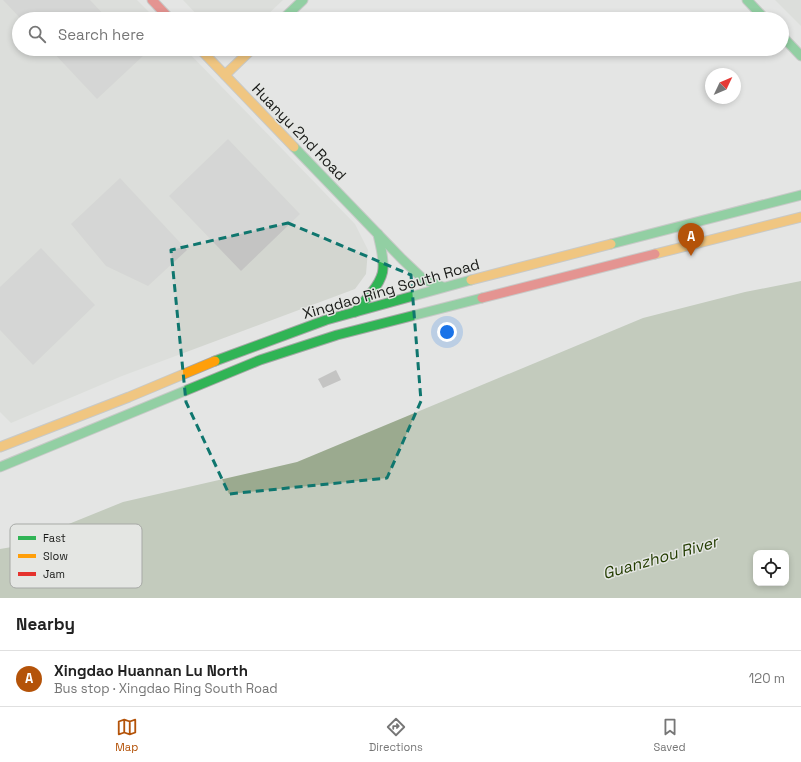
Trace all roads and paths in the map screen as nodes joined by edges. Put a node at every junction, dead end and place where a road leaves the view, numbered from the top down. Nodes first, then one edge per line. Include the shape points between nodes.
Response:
1 (152, 0) edge
2 (303, 0) edge
3 (747, 0) edge
4 (163, 12) edge
5 (290, 12) edge
6 (758, 12) edge
7 (789, 43) edge
8 (207, 56) edge
9 (245, 56) edge
10 (801, 56) edge
11 (225, 75) junction
12 (801, 195) edge
13 (801, 218) edge
14 (378, 234) junction
15 (442, 288) junction
16 (355, 312) junction
17 (2, 444) edge
18 (2, 466) edge

1 - 4 main road
2 - 5 main road
3 - 6 main road
7 - 10 main road
8 - 11 main road, Huanyu 2nd Road
9 - 11 main road
11 - 14 main road, Huanyu 2nd Road
12 - 15 main road, Xingdao Ring South Road
13 - 18 main road, Xingdao Ring South Road via 329,337 260,360
14 - 15 main road, Huanyu 2nd Road via 423,279
14 - 16 main road via 383,273
15 - 16 main road, Xingdao Ring South Road
16 - 17 main road, Xingdao Ring South Road via 280,336 129,397
17 - 18 main road via 7,452

